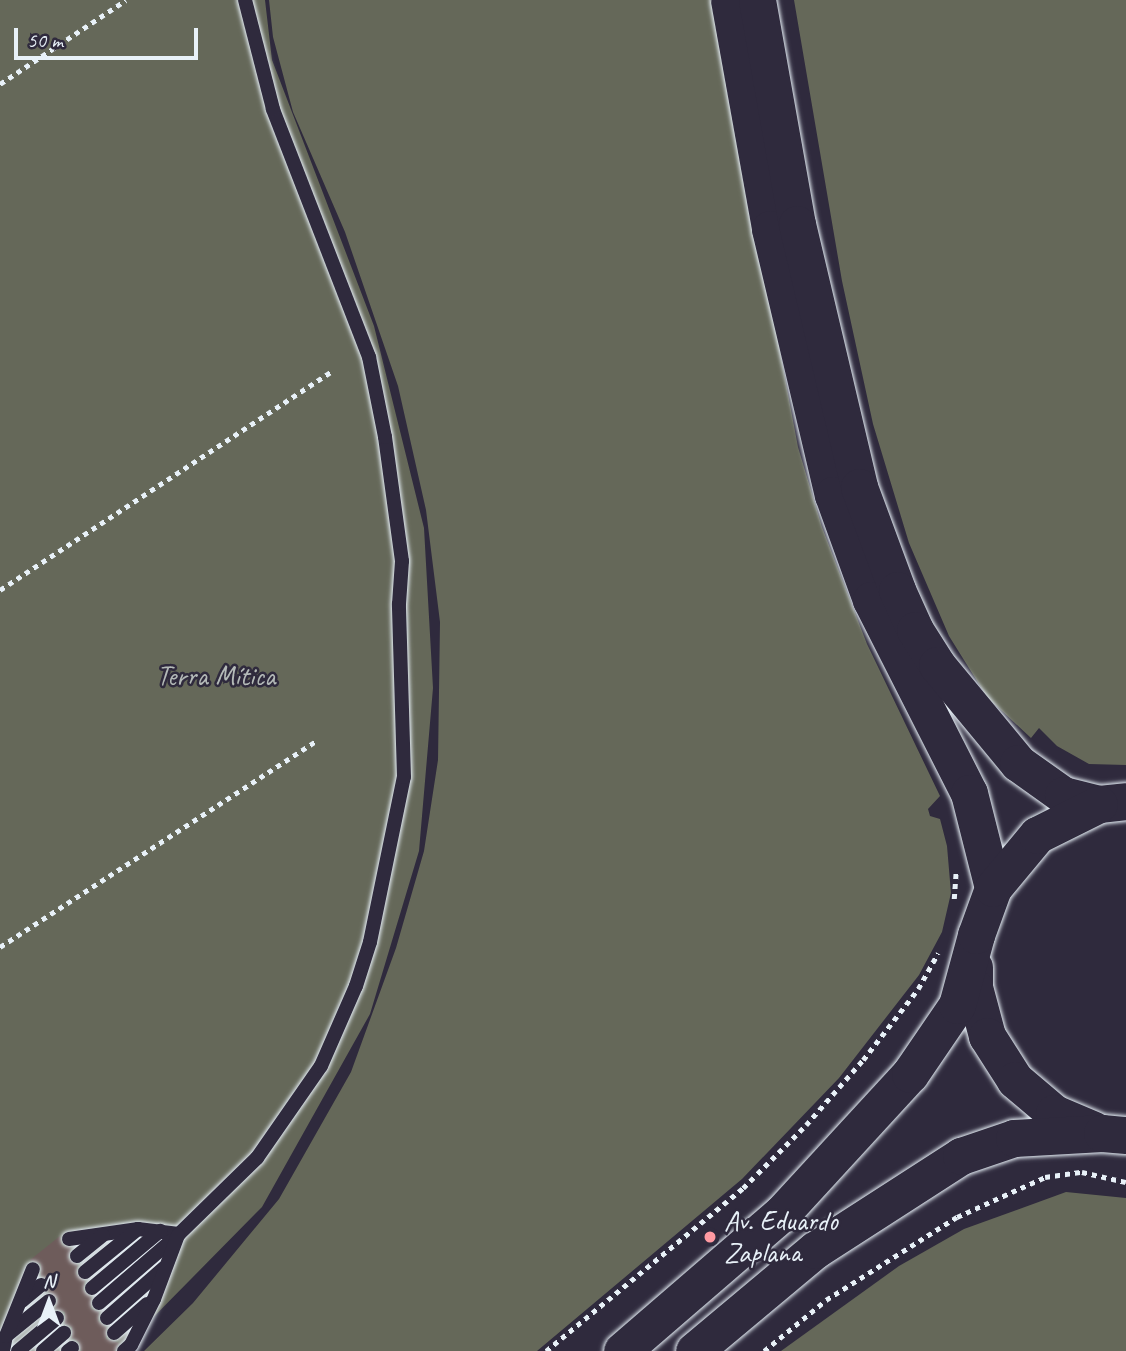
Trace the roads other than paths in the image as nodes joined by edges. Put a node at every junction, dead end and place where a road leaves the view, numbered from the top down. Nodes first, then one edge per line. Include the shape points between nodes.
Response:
1 (246, 0) edge
2 (729, 0) edge
3 (757, 0) edge
4 (1113, 803) edge
5 (993, 888) junction
6 (958, 941) junction
7 (1114, 1134) edge
8 (138, 1229) junction
9 (160, 1231) junction
10 (105, 1233) junction
11 (179, 1234) junction
12 (69, 1239) dead end
13 (77, 1256) dead end
14 (167, 1265) junction
15 (33, 1269) dead end
16 (85, 1272) dead end
17 (41, 1285) dead end
18 (92, 1288) dead end
19 (154, 1299) junction
20 (49, 1301) dead end
21 (99, 1303) dead end
22 (19, 1304) junction
23 (57, 1318) dead end
24 (107, 1318) dead end
25 (64, 1333) dead end
26 (114, 1334) dead end
27 (4, 1344) edge
28 (18, 1351) edge
29 (43, 1351) edge
30 (124, 1351) edge
31 (622, 1351) edge
32 (694, 1351) edge

1 - 11 lane via 273,109 369,357 402,561 404,778 370,942 321,1066 257,1158
2 - 5 main road via 770,229 832,495 871,600 969,793
3 - 4 main road via 797,224 859,487 897,590 937,665 1018,763 1063,795
4 - 5 main road via 1037,835
5 - 6 main road
6 - 7 main road via 987,1036 1015,1080 1054,1113
6 - 31 main road via 957,1005 910,1074 782,1213
7 - 32 main road via 1014,1138 961,1156 815,1250
8 - 9 lane
8 - 10 lane
8 - 16 lane
9 - 11 lane
9 - 18 lane
10 - 12 lane
10 - 13 lane
11 - 14 lane
11 - 21 lane
14 - 19 lane
14 - 24 lane
15 - 22 lane
17 - 22 lane
19 - 26 lane
19 - 30 lane
20 - 27 lane
22 - 27 lane
23 - 28 lane
25 - 29 lane

